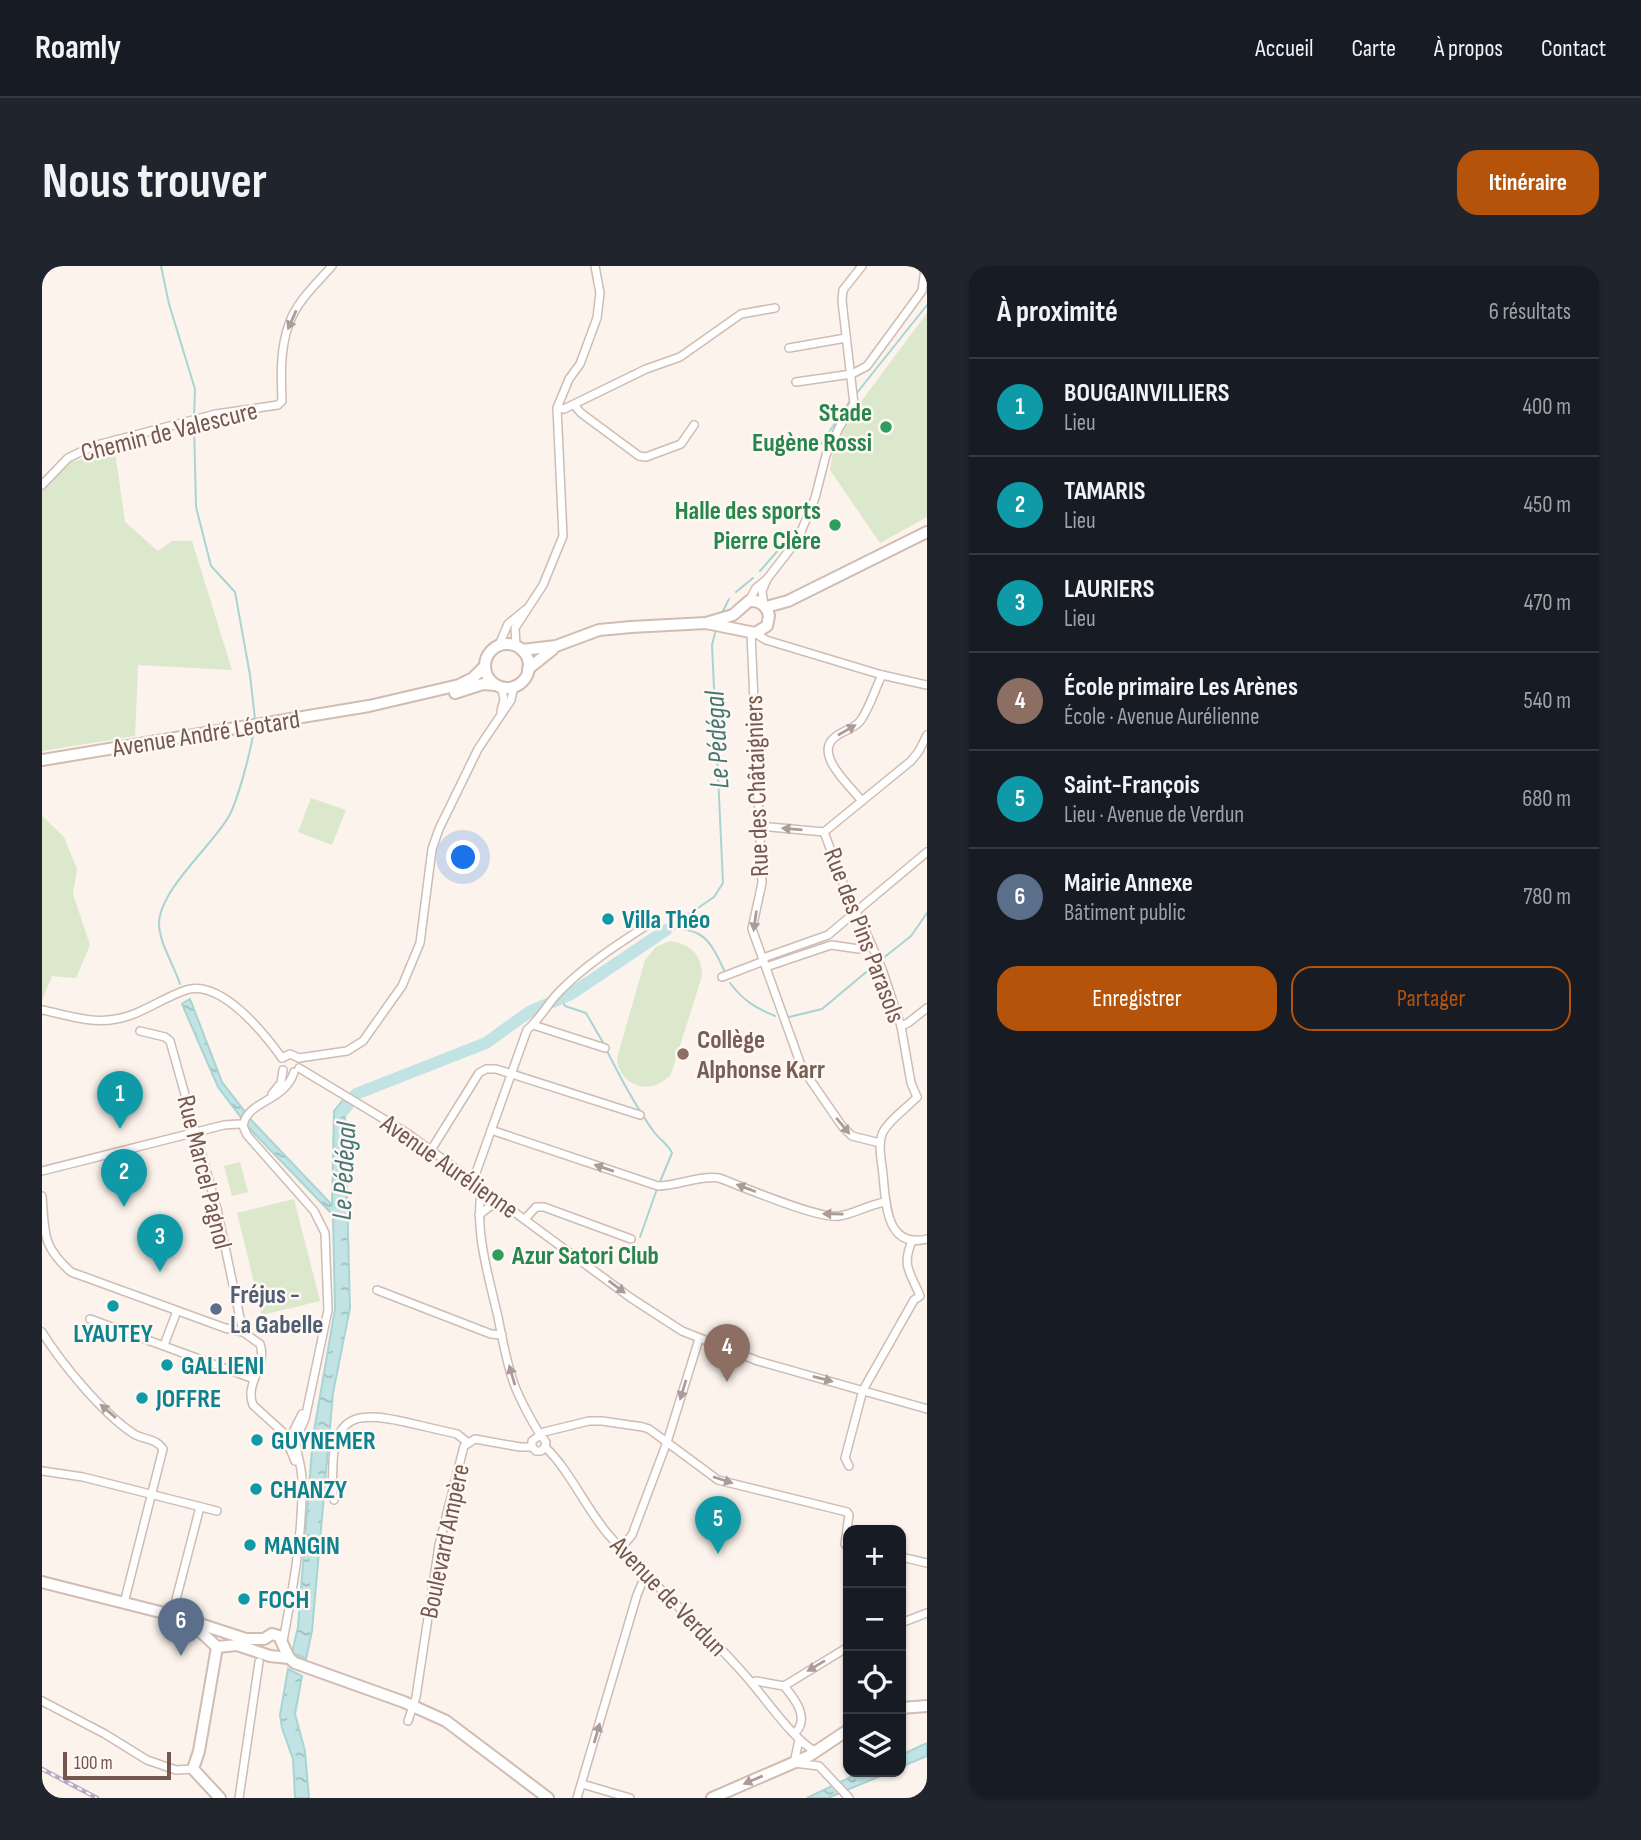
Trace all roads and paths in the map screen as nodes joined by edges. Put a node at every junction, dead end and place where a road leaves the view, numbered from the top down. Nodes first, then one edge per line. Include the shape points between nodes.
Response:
1 (332, 266) edge
2 (595, 266) edge
3 (862, 266) edge
4 (925, 268) dead end
5 (775, 308) dead end
6 (846, 338) junction
7 (789, 348) dead end
8 (852, 378) junction
9 (796, 382) dead end
10 (574, 405) junction
11 (557, 408) junction
12 (694, 425) dead end
13 (42, 485) edge
14 (927, 532) edge
15 (767, 579) junction
16 (749, 601) junction
17 (529, 608) junction
18 (738, 610) junction
19 (767, 613) junction
20 (706, 623) junction
21 (749, 632) junction
22 (781, 643) junction
23 (499, 645) junction
24 (556, 646) junction
25 (519, 648) junction
26 (485, 666) junction
27 (528, 669) junction
28 (882, 675) junction
29 (927, 685) edge
30 (498, 686) junction
31 (514, 686) junction
32 (369, 706) junction
33 (501, 711) junction
34 (927, 735) edge
35 (42, 760) edge
36 (862, 801) junction
37 (759, 826) junction
38 (824, 832) junction
39 (927, 852) edge
40 (855, 911) junction
41 (655, 920) dead end
42 (828, 935) junction
43 (831, 945) junction
44 (872, 946) junction
45 (764, 962) junction
46 (722, 977) dead end
47 (927, 1008) edge
48 (42, 1010) edge
49 (533, 1025) junction
50 (901, 1026) junction
51 (140, 1031) dead end
52 (605, 1048) dead end
53 (282, 1058) junction
54 (299, 1058) junction
55 (283, 1070) junction
56 (296, 1070) junction
57 (511, 1073) junction
58 (917, 1097) junction
59 (927, 1099) edge
60 (260, 1103) junction
61 (640, 1115) dead end
62 (241, 1121) junction
63 (491, 1130) junction
64 (195, 1133) junction
65 (880, 1143) junction
66 (431, 1150) junction
67 (42, 1171) edge
68 (473, 1181) junction
69 (481, 1193) junction
70 (42, 1196) edge
71 (886, 1202) junction
72 (502, 1203) junction
73 (479, 1215) junction
74 (525, 1219) junction
75 (631, 1239) dead end
76 (927, 1239) edge
77 (912, 1241) junction
78 (377, 1290) dead end
79 (924, 1297) edge
80 (177, 1311) junction
81 (90, 1319) dead end
82 (42, 1332) edge
83 (243, 1332) junction
84 (502, 1335) junction
85 (699, 1339) junction
86 (164, 1345) junction
87 (52, 1348) junction
88 (42, 1352) edge
89 (254, 1379) junction
90 (863, 1390) junction
91 (927, 1409) edge
92 (540, 1437) junction
93 (292, 1438) junction
94 (467, 1442) junction
95 (667, 1442) junction
96 (532, 1447) junction
97 (545, 1447) junction
98 (849, 1466) dead end
99 (42, 1471) edge
100 (151, 1494) junction
101 (334, 1500) dead end
102 (200, 1507) junction
103 (217, 1511) dead end
104 (848, 1525) edge
105 (621, 1548) junction
106 (906, 1558) edge
107 (927, 1563) edge
108 (645, 1576) junction
109 (42, 1584) edge
110 (124, 1603) junction
111 (927, 1613) edge
112 (172, 1615) junction
113 (906, 1621) edge
114 (268, 1637) junction
115 (219, 1639) junction
116 (843, 1650) edge
117 (278, 1654) junction
118 (752, 1683) junction
119 (784, 1686) junction
120 (42, 1701) edge
121 (414, 1706) junction
122 (927, 1706) edge
123 (906, 1708) edge
124 (408, 1721) dead end
125 (843, 1733) edge
126 (797, 1737) junction
127 (816, 1752) junction
128 (794, 1763) junction
129 (193, 1769) junction
130 (582, 1784) junction
131 (42, 1795) edge
132 (848, 1797) edge
133 (47, 1798) edge
134 (220, 1798) edge
135 (239, 1798) edge
136 (548, 1798) edge
137 (577, 1798) edge
138 (630, 1798) edge
139 (712, 1798) edge

1 -> 13 street, Chemin de Valescure via 289,322 278,405 195,419 77,452
2 - 11 street via 600,293 597,318
3 - 6 street via 843,290
4 - 8 street via 922,290 867,366
5 - 10 street via 741,314 680,357
6 - 7 street
6 - 8 street
8 - 9 street
8 - 15 street via 854,404 826,455 798,539
10 - 11 street
10 - 12 street via 639,456 681,444
11 - 17 street via 563,536
14 - 19 main road
15 - 16 street
15 - 19 street via 762,591
16 - 18 main road
16 - 19 main road via 759,602
17 - 23 street via 508,624
17 - 25 street via 515,628
18 - 20 main road
18 - 21 main road via 737,621
19 - 21 main road
19 - 22 street
20 - 21 main road
20 - 24 main road via 599,630
21 - 22 street
21 - 37 street, Rue des Châtaigniers
22 - 28 street
23 - 25 main road
23 - 26 main road via 489,653
24 - 25 main road
24 - 27 main road
25 - 27 main road
26 - 30 main road
26 - 32 main road, Avenue André Léotard via 459,685
27 - 31 main road
28 - 29 street
36 -> 28 street via 834,768 828,745 860,721
30 - 31 main road
30 - 32 main road, Avenue André Léotard via 483,684 455,693
30 - 33 street via 504,699
31 - 33 street via 511,700
32 - 35 main road, Avenue André Léotard
33 - 54 street via 439,828 420,943 402,986 363,1041 347,1051
34 - 36 street, Rue des Pins Parasols via 911,761
36 - 38 street, Rue des Pins Parasols
38 -> 37 street
37 -> 45 street, Rue des Châtaigniers via 762,883 752,929
38 - 40 street, Rue des Pins Parasols
39 - 40 street
40 - 42 street
40 - 44 street, Rue des Pins Parasols
41 - 49 street via 592,964 556,995
42 - 43 street
42 - 45 street
43 - 44 street
43 - 45 street
44 - 50 street, Rue des Pins Parasols
45 - 46 street
45 -> 65 street, Rue des Châtaigniers via 802,1068 852,1136
47 - 50 street
48 - 53 street via 102,1022 137,1013 189,989 210,991 238,1009
49 - 52 street
49 - 57 street
50 - 58 street, Rue des Pins Parasols
51 - 64 street, Rue Marcel Pagnol via 170,1041
53 - 54 street via 290,1054
53 - 55 street
54 - 56 street
55 - 56 street
55 - 60 street via 278,1088
56 - 60 street via 280,1093
56 - 66 street, Avenue Aurélienne
57 - 61 street
57 - 63 street
57 - 66 street via 486,1069 479,1073
58 - 59 street
58 - 65 street via 889,1125
60 - 62 street
62 - 64 street
62 - 93 street via 247,1135 314,1210 325,1233 328,1310 305,1419
63 - 68 street
71 -> 63 street via 830,1216 712,1177 658,1186
64 - 67 street
64 - 83 street, Rue Marcel Pagnol
65 - 71 street
66 - 68 street, Avenue Aurélienne
68 - 69 street, Avenue Aurélienne
69 - 72 street, Avenue Aurélienne
69 - 73 street
70 - 80 street via 46,1244 53,1257 71,1272
71 - 77 street via 891,1226
72 - 73 street
72 - 74 street, Avenue Aurélienne
73 - 84 street
74 - 75 street via 536,1207 544,1207
74 -> 85 street, Avenue Aurélienne via 631,1298
76 - 77 street
77 - 79 street via 906,1265
78 - 84 street
79 - 90 street via 914,1300
80 - 83 street
80 - 86 street
81 - 86 street
82 - 87 street
83 - 89 street, Rue Marcel Pagnol via 262,1349
92 -> 84 street via 512,1379
85 -> 90 street, Avenue Aurélienne
85 -> 95 street
86 - 89 street
87 - 88 street
100 -> 87 street via 163,1449 159,1443 135,1434 102,1405
89 - 93 street, Rue Marcel Pagnol via 249,1396 253,1405
90 - 91 street, Avenue Aurélienne
90 - 98 street via 845,1458
92 - 95 street via 589,1422 622,1423 649,1429
92 - 96 street via 532,1441
92 - 97 street
93 - 114 street via 299,1481 291,1581 283,1621
93 - 117 street via 302,1472 302,1491 295,1583
94 - 96 street, Boulevard Ampère via 480,1439
94 - 101 street via 457,1434 375,1415 358,1418 337,1436
94 - 121 street, Boulevard Ampère via 439,1545
95 -> 104 street via 718,1480 847,1512
95 - 105 street via 632,1535
96 - 97 street via 538,1452
97 - 105 street, Avenue de Verdun
99 - 100 street
100 - 102 street
100 - 110 street
102 - 103 street
102 - 112 street
105 - 108 street, Avenue de Verdun
106 - 107 street
108 - 118 street, Avenue de Verdun
130 -> 108 street
109 - 110 main road
109 - 115 main road via 118,1609 167,1619
110 - 112 main road
111 - 113 street
112 - 115 main road
114 - 115 main road
114 - 117 main road via 262,1645
114 - 117 main road via 279,1636
115 - 117 main road
115 - 129 main road
116 -> 119 street
117 - 121 main road
117 - 135 street
118 - 119 street
118 - 126 street, Avenue de Verdun
119 - 126 street via 800,1713
120 - 129 street via 147,1760 176,1770
121 - 124 street, Boulevard Ampère
121 - 136 main road via 460,1729
122 - 123 main road
125 - 127 main road
126 - 127 street, Avenue de Verdun
126 - 128 street
127 - 128 main road
128 - 132 street via 820,1766
128 -> 139 main road
129 - 134 main road
130 - 137 street
130 - 138 street
131 - 133 street

